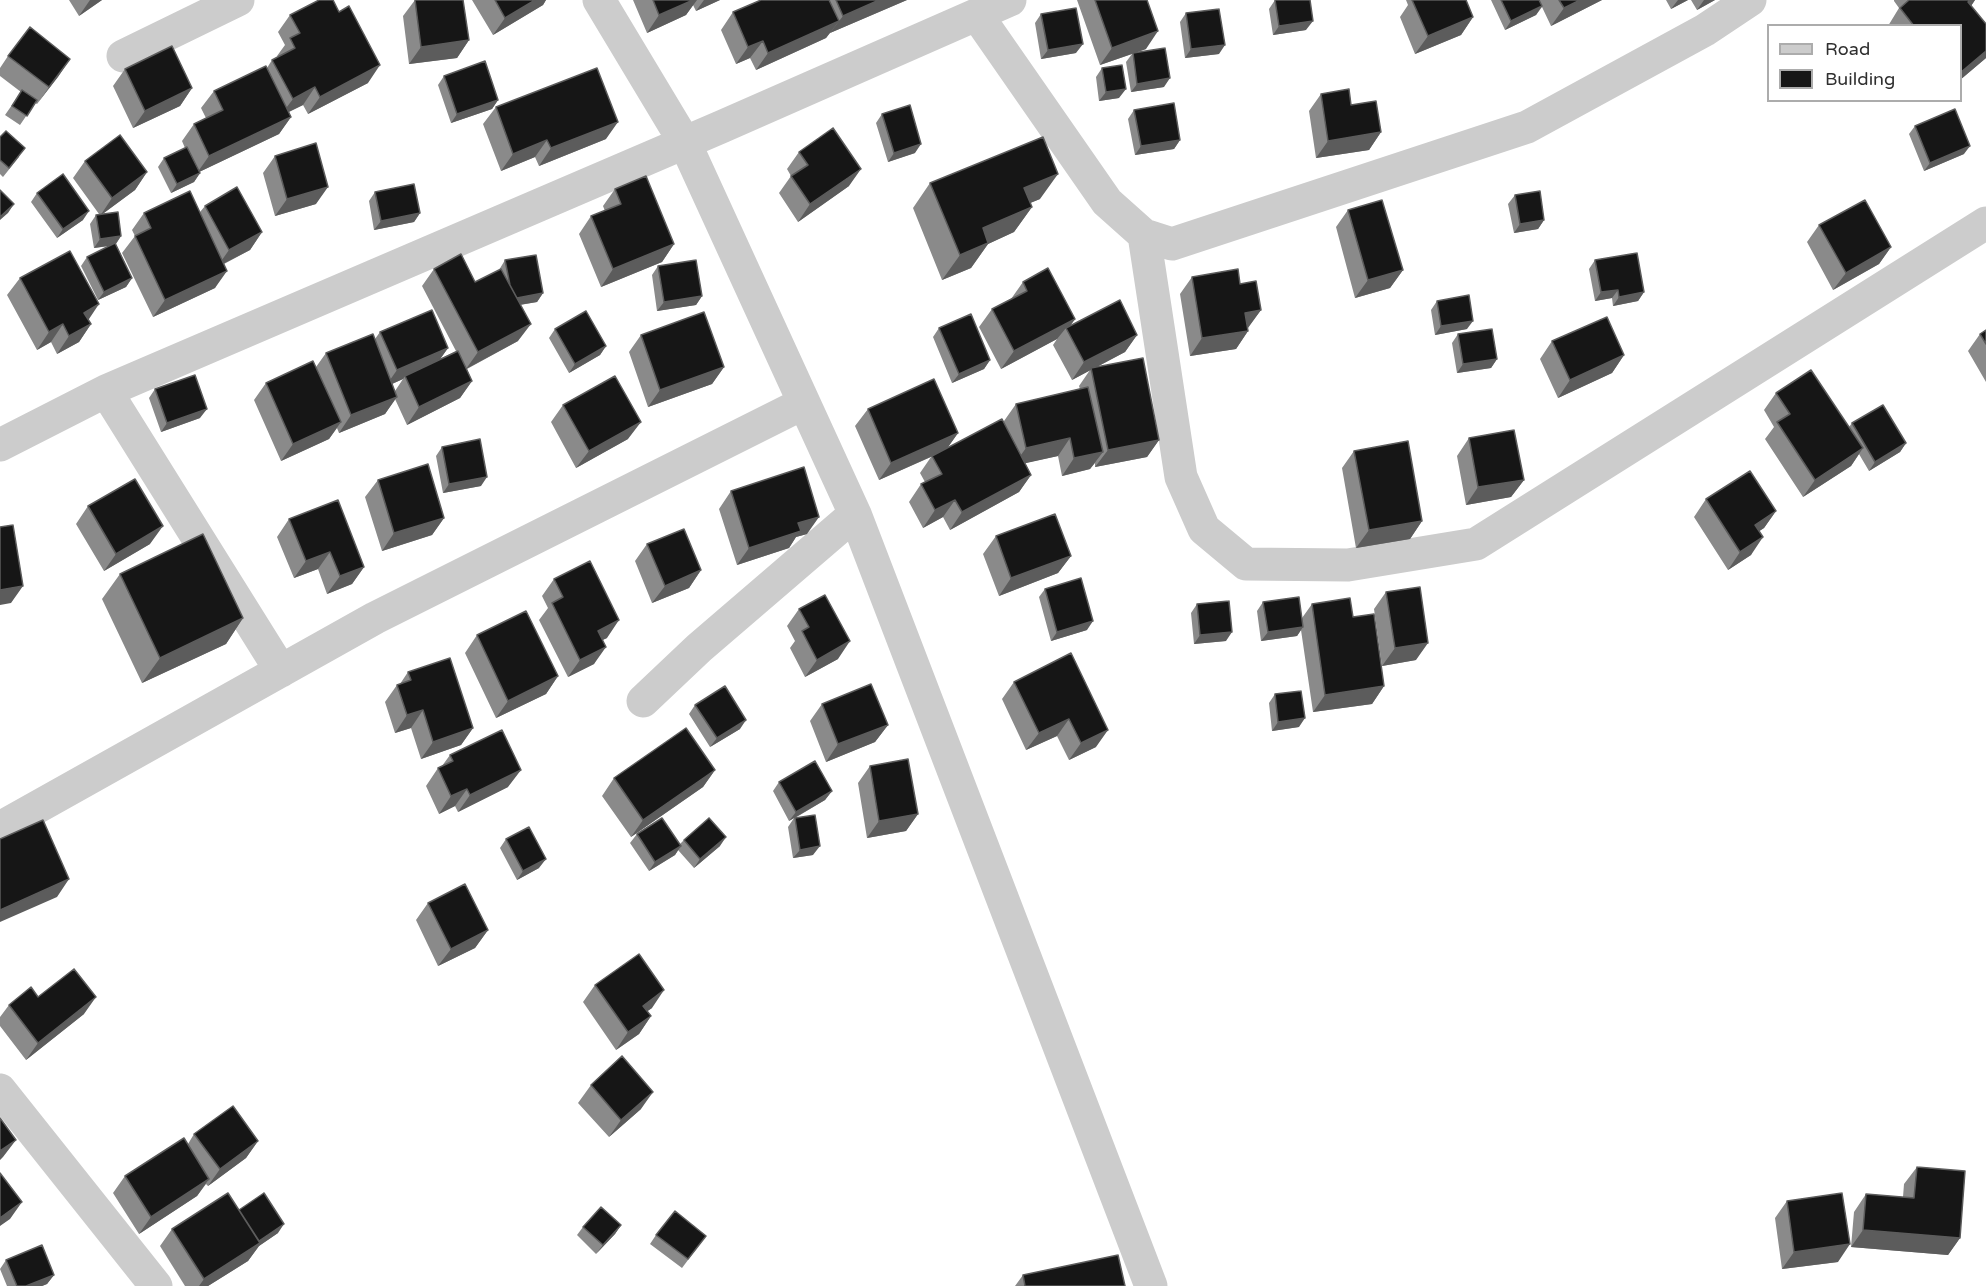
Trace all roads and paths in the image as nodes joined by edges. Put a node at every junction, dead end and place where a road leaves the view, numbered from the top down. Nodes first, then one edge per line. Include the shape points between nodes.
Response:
1 (238, 0) edge
2 (599, 0) edge
3 (1010, 0) edge
4 (1750, 0) edge
5 (977, 15) junction
6 (123, 56) dead end
7 (685, 142) junction
8 (1986, 223) edge
9 (1144, 235) junction
10 (106, 390) junction
11 (804, 403) junction
12 (0, 445) edge
13 (855, 514) junction
14 (281, 671) junction
15 (643, 702) dead end
16 (0, 828) edge
17 (0, 1090) edge
18 (156, 1286) edge
19 (1151, 1286) edge

1 - 6 street
2 - 7 street
3 - 5 street
4 - 9 street via 1705,30 1527,127 1172,244
5 - 7 street
5 - 9 street via 1107,202
7 - 10 street
7 - 11 street
8 - 9 street via 1476,544 1348,565 1246,564 1204,529 1181,477
10 - 12 street
10 - 14 street
11 - 13 street
11 - 14 street via 375,618
13 - 15 street via 699,648
13 - 19 street
14 - 16 street
17 - 18 street

